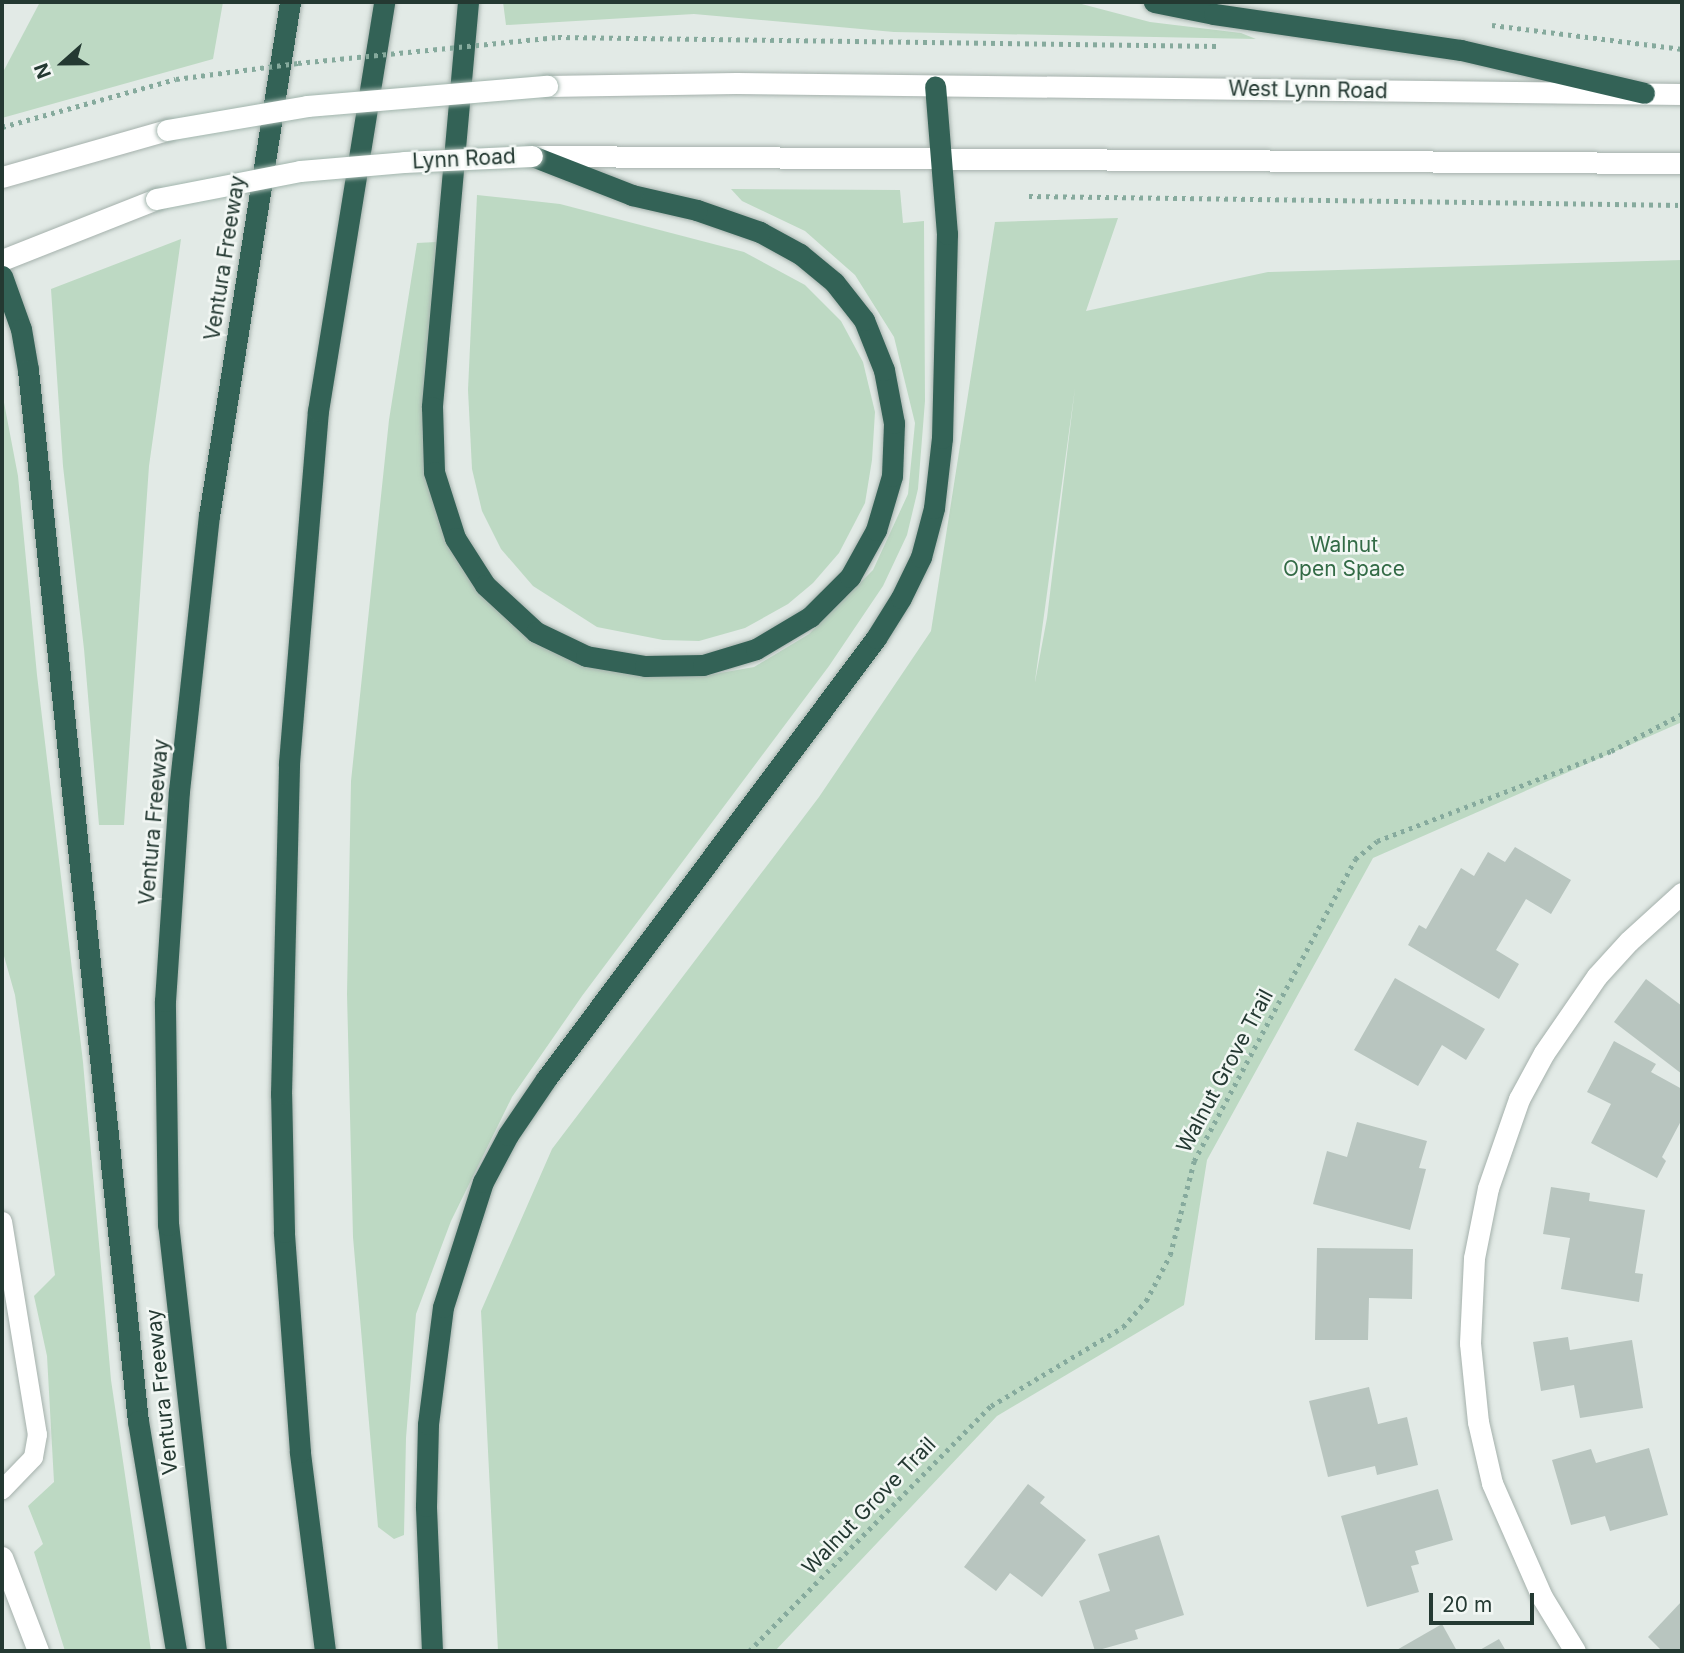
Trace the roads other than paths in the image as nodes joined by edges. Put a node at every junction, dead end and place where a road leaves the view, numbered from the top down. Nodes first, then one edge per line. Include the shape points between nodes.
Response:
1 (290, 2) edge
2 (384, 2) edge
3 (468, 2) edge
4 (1154, 2) edge
5 (935, 86) junction
6 (1644, 93) junction
7 (1682, 94) edge
8 (532, 156) junction
9 (940, 158) junction
10 (1682, 163) edge
11 (2, 177) edge
12 (2, 260) edge
13 (2, 276) edge
14 (1682, 893) edge
15 (2, 1221) edge
16 (2, 1489) edge
17 (2, 1557) edge
18 (38, 1651) edge
19 (176, 1651) edge
20 (216, 1651) edge
21 (325, 1651) edge
22 (432, 1651) edge
23 (1575, 1651) edge

1 - 20 highway, Ventura Freeway via 209,516 179,791 165,1001 168,1225
2 - 21 highway via 318,411 289,763 281,1094 284,1233 299,1452
3 - 8 highway via 432,407 434,472 455,538 485,585 536,632 586,656 645,666 703,666 756,649 810,617 850,577 876,530 892,476 894,424 884,370 864,320 825,275 800,254 760,232 697,210 632,195
4 - 6 highway via 1214,15 1461,50
5 - 6 main road, West Lynn Road
5 - 9 highway
5 - 11 main road, bridge via 547,86 307,106 167,130
6 - 7 main road, West Lynn Road
8 - 9 main road, Lynn Road
8 - 12 main road, Lynn Road, bridge via 300,171 156,199
9 - 10 main road
9 - 22 highway via 947,234 943,438 934,508 921,557 876,638 546,1079 482,1182 443,1307 428,1424
13 - 19 highway via 21,329 28,370 137,1408
14 - 23 main road via 1597,976 1544,1053 1519,1099 1488,1188 1474,1258 1470,1343 1478,1422 1492,1483 1542,1597
15 - 16 lane via 37,1434 33,1457
17 - 18 main road

